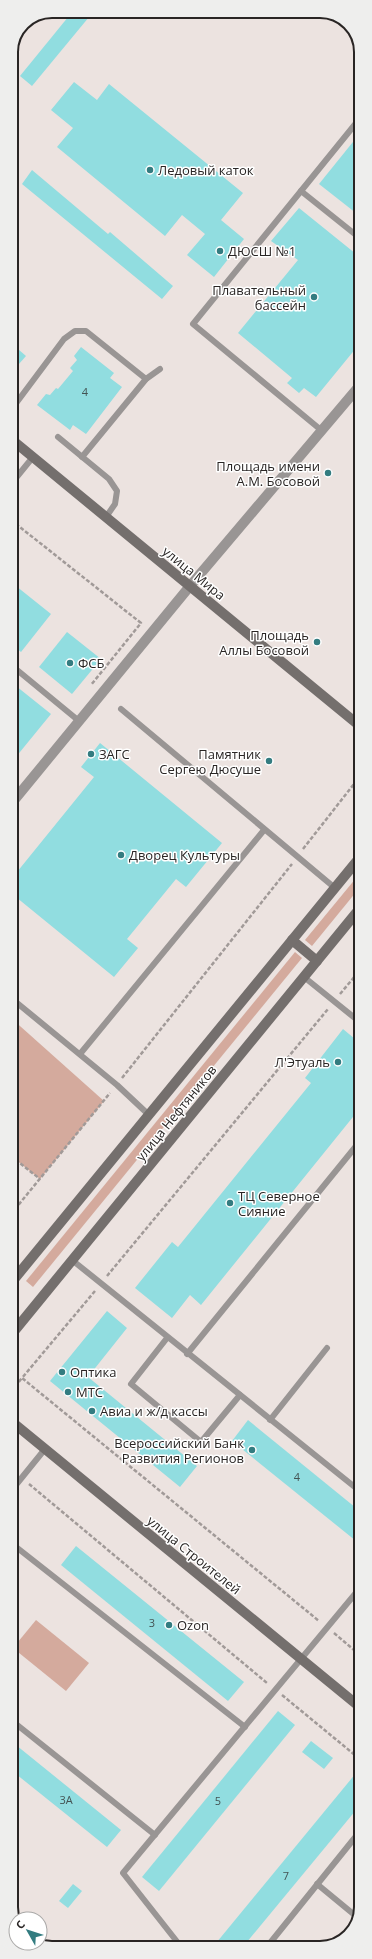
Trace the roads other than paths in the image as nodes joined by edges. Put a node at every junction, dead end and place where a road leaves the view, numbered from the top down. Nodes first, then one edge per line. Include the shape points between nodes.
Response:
1 (354, 126) edge
2 (301, 191) junction
3 (354, 233) edge
4 (160, 369) dead end
5 (146, 380) junction
6 (354, 392) edge
7 (18, 401) edge
8 (321, 430) junction
9 (58, 438) dead end
10 (18, 445) edge
11 (33, 457) junction
12 (82, 457) junction
13 (18, 475) edge
14 (106, 517) junction
15 (190, 586) junction
16 (18, 671) edge
17 (121, 709) dead end
18 (79, 721) junction
19 (354, 721) edge
20 (18, 795) edge
21 (264, 830) junction
22 (354, 865) edge
23 (335, 888) junction
24 (354, 916) edge
25 (292, 940) junction
26 (317, 961) junction
27 (304, 977) junction
28 (18, 1004) edge
29 (354, 1018) edge
30 (80, 1054) junction
31 (149, 1115) junction
32 (354, 1149) edge
33 (72, 1260) junction
34 (18, 1274) edge
35 (18, 1326) edge
36 (168, 1338) junction
37 (327, 1348) dead end
38 (187, 1354) junction
39 (240, 1395) junction
40 (270, 1420) junction
41 (18, 1427) edge
42 (45, 1449) junction
43 (18, 1483) edge
44 (354, 1486) edge
45 (18, 1549) edge
46 (354, 1596) edge
47 (300, 1658) junction
48 (354, 1702) edge
49 (18, 1726) edge
50 (244, 1727) junction
51 (155, 1835) junction
52 (354, 1839) edge
53 (317, 1884) junction
54 (353, 1914) edge
55 (176, 1941) edge
56 (272, 1941) edge

1 - 2 lane
2 - 3 lane
2 - 8 lane via 193,324
4 - 5 lane
5 - 7 lane via 86,331 75,332 64,339
5 - 12 lane
6 - 8 street
8 - 15 street
9 - 12 lane
10 - 11 main road, улица Мира
11 - 13 lane
11 - 14 main road, улица Мира
12 - 14 lane via 109,479 117,491 115,504
14 - 15 main road, улица Мира
15 - 18 street
15 - 19 main road, улица Мира
16 - 18 lane
17 - 21 lane
18 - 20 street
21 - 23 lane
21 - 30 lane
22 - 23 main road, улица Нефтяников
23 - 25 main road, улица Нефтяников
24 - 26 main road, улица Нефтяников
25 - 26 main road
25 - 31 main road, улица Нефтяников
26 - 27 main road, улица Нефтяников
27 - 29 lane
27 - 33 main road, улица Нефтяников
28 - 30 lane
30 - 31 lane
31 - 34 main road, улица Нефтяников
32 - 38 lane
33 - 35 main road, улица Нефтяников
33 - 36 lane
36 - 38 lane
36 - 39 lane via 131,1384 201,1442
37 - 40 lane
38 - 39 lane
39 - 40 lane
40 - 44 lane
41 - 42 main road, улица Строителей
42 - 43 lane
42 - 47 main road, улица Строителей
45 - 50 lane
46 - 47 lane
47 - 48 main road, улица Строителей
47 - 50 lane
49 - 51 lane
50 - 51 lane
51 - 55 lane via 123,1873
52 - 53 lane
53 - 54 lane
53 - 56 lane

